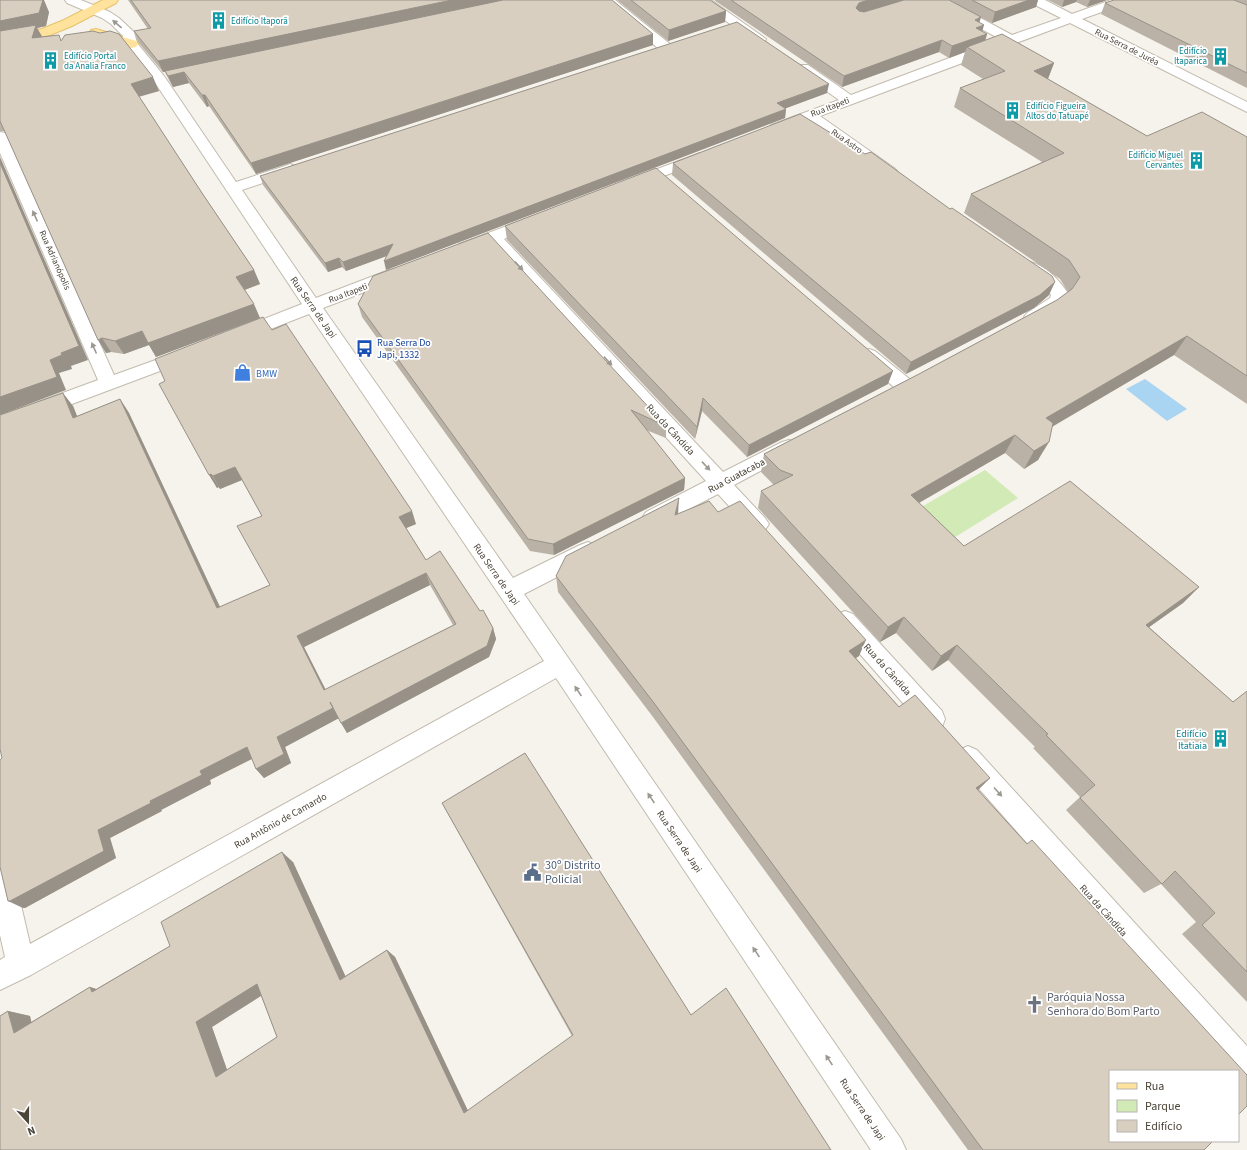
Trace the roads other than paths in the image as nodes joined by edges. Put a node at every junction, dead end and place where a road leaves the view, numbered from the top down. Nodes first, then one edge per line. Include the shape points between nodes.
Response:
1 (71, 0) edge
2 (112, 0) edge
3 (607, 0) edge
4 (703, 0) edge
5 (1035, 0) edge
6 (1123, 0) edge
7 (945, 4) edge
8 (94, 10) junction
9 (1072, 19) junction
10 (738, 24) junction
11 (724, 29) edge
12 (45, 32) junction
13 (1011, 40) junction
14 (0, 41) edge
15 (680, 43) edge
16 (131, 44) junction
17 (771, 46) edge
18 (666, 47) junction
19 (650, 52) edge
20 (790, 60) edge
21 (849, 100) junction
22 (1247, 108) edge
23 (809, 115) junction
24 (766, 132) edge
25 (0, 136) edge
26 (715, 151) edge
27 (300, 166) edge
28 (900, 178) edge
29 (622, 187) edge
30 (232, 188) junction
31 (550, 215) edge
32 (493, 237) junction
33 (450, 254) edge
34 (1017, 258) edge
35 (407, 270) edge
36 (313, 306) junction
37 (1020, 324) edge
38 (221, 341) edge
39 (856, 344) edge
40 (199, 350) edge
41 (109, 384) junction
42 (904, 386) edge
43 (0, 424) edge
44 (806, 438) edge
45 (721, 483) junction
46 (636, 526) edge
47 (774, 542) edge
48 (601, 544) edge
49 (509, 591) junction
50 (833, 607) edge
51 (560, 664) junction
52 (0, 875) edge
53 (10, 970) edge
54 (1247, 1070) edge
55 (890, 1150) edge

1 - 8 street, Rua Serra de Japi
2 - 8 main road
3 - 18 street
4 - 10 street
5 - 9 street, Rua Serra de Juréa
6 - 9 street, Rua Itapeti
7 - 13 street
8 - 12 main road via 68,24
16 -> 8 street, Rua Serra de Japi via 129,35 115,21
9 - 13 street, Rua Itapeti
9 - 22 street, Rua Serra de Juréa
10 - 11 street
10 - 17 street
12 - 14 main road
12 - 16 main road via 105,35
13 - 21 street, Rua Itapeti
15 - 18 street
16 - 30 street, Rua Serra de Japi via 166,77
18 - 19 street
20 - 21 street
21 - 23 street, Rua Itapeti
23 - 24 street, Rua Itapeti
23 - 28 street, Rua Astro
41 -> 25 street, Rua Adrianópolis
26 - 29 street via 664,178
27 - 30 street
30 - 36 street, Rua Serra de Japi
31 - 32 street
32 - 33 street
32 -> 45 street, Rua da Cândida
34 - 37 street via 1053,284 1060,295 1056,302 1041,313
35 - 36 street, Rua Itapeti
36 - 38 street, Rua Itapeti
36 - 49 street, Rua Serra de Japi
39 - 42 street
40 - 41 street
41 - 43 street
44 - 45 street, Rua Guatacaba
45 - 46 street, Rua Guatacaba
45 - 47 street, Rua da Cândida
48 - 49 street
49 - 51 street, Rua Serra de Japi
50 -> 54 street, Rua da Cândida
51 - 53 street, Rua Antônio de Camardo
55 -> 51 street, Rua Serra de Japi
52 - 53 street

